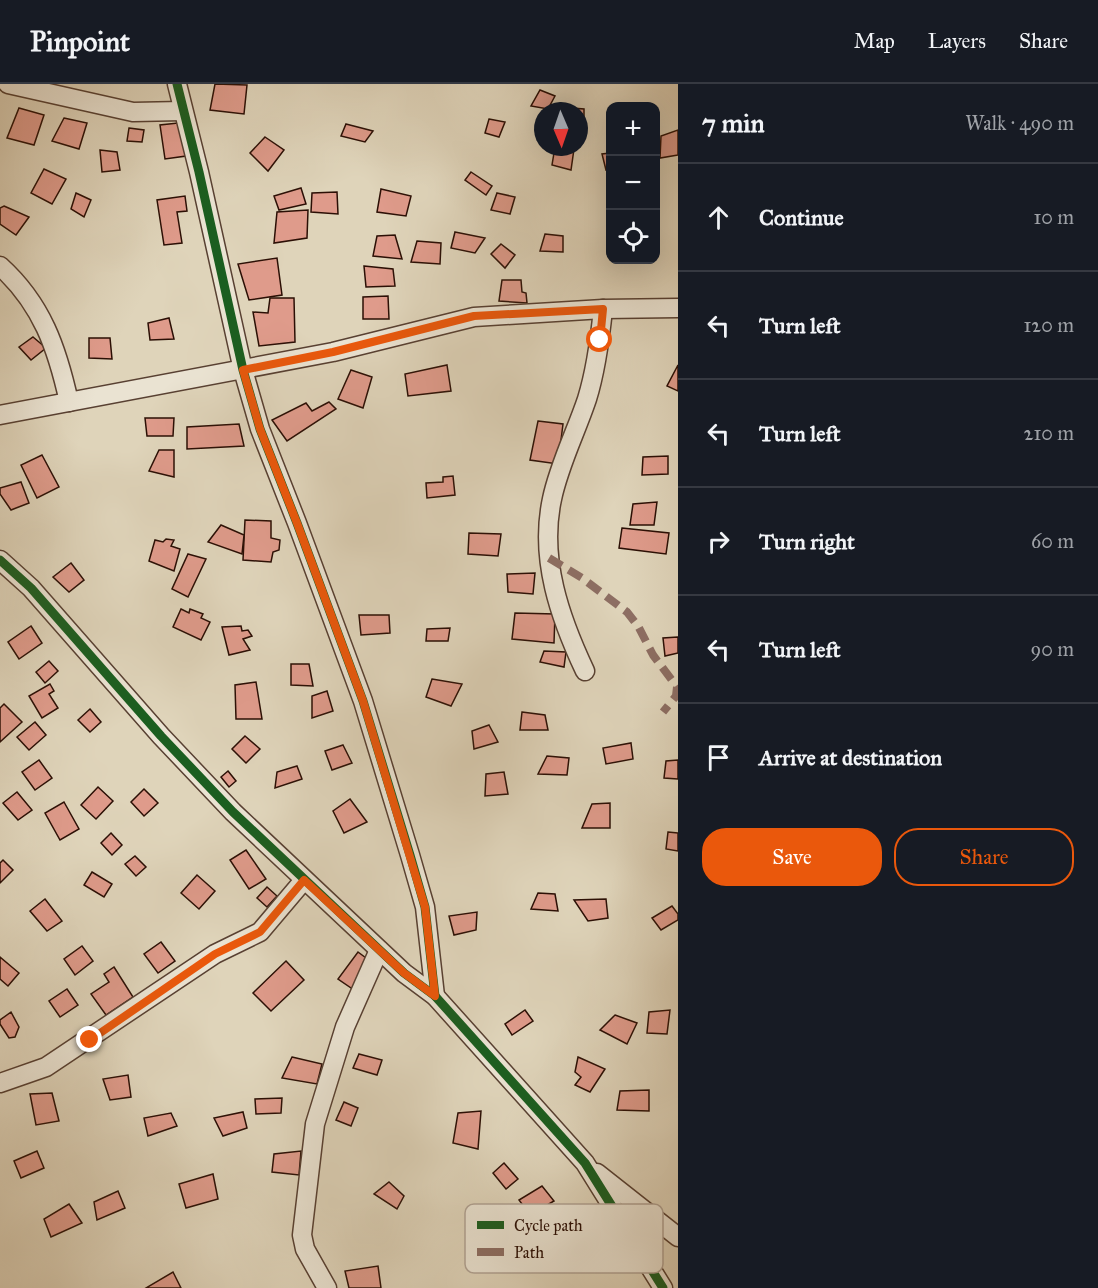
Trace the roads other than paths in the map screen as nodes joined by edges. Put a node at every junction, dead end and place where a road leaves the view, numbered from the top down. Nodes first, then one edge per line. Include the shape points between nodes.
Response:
1 (8, 84) edge
2 (177, 84) edge
3 (182, 111) junction
4 (0, 266) edge
5 (678, 308) edge
6 (603, 309) junction
7 (243, 370) junction
8 (69, 402) junction
9 (0, 415) edge
10 (0, 560) edge
11 (585, 672) dead end
12 (304, 880) junction
13 (379, 950) junction
14 (435, 996) junction
15 (0, 1083) edge
16 (585, 1164) junction
17 (610, 1204) edge
18 (636, 1204) edge
19 (663, 1225) edge
20 (678, 1237) edge
21 (654, 1273) edge
22 (327, 1288) edge
23 (663, 1288) edge

1 - 3 street via 133,112
2 - 3 street
3 - 7 street
4 - 8 street via 34,304 51,336
5 - 6 street
6 - 7 street via 474,316
6 - 11 street via 587,397 552,500 550,525 551,580
7 - 8 street
7 - 14 street via 260,429 363,701 425,907
8 - 9 street
10 - 12 street via 31,588 233,812
12 - 13 street
12 - 15 street via 260,932 215,954 46,1067
13 - 14 street
13 - 22 street via 345,1027 315,1124 302,1235 305,1249
14 - 16 street
16 - 17 street
16 - 18 street
19 - 20 street
21 - 23 street

